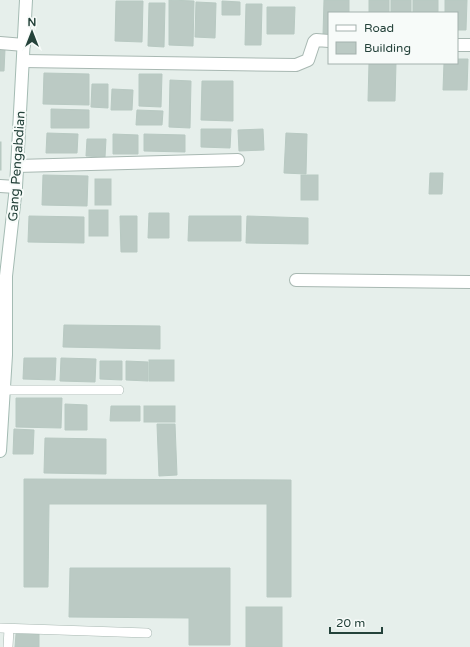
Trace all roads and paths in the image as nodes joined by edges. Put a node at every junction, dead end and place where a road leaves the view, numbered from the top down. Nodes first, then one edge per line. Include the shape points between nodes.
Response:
1 (26, 0) edge
2 (328, 41) edge
3 (0, 43) edge
4 (458, 44) edge
5 (24, 45) junction
6 (470, 45) edge
7 (23, 61) junction
8 (238, 160) dead end
9 (17, 166) junction
10 (0, 186) edge
11 (16, 187) junction
12 (3, 276) edge
13 (296, 280) dead end
14 (470, 282) edge
15 (3, 355) edge
16 (4, 390) junction
17 (119, 390) dead end
18 (0, 451) edge
19 (4, 628) edge
20 (147, 633) dead end
21 (8, 647) edge

1 - 5 street, Gang Pengabdian
2 - 7 street via 316,40 308,60 296,65
3 - 5 street
4 - 6 street
5 - 7 street, Gang Pengabdian
7 - 9 street, Gang Pengabdian
8 - 9 street
9 - 11 street, Gang Pengabdian
10 - 11 street
11 - 12 street, Gang Pengabdian
12 - 15 street, Gang Pengabdian
13 - 14 street
15 - 16 street, Gang Pengabdian
16 - 17 lane
16 - 18 street, Gang Pengabdian
19 - 20 lane
19 - 21 lane

